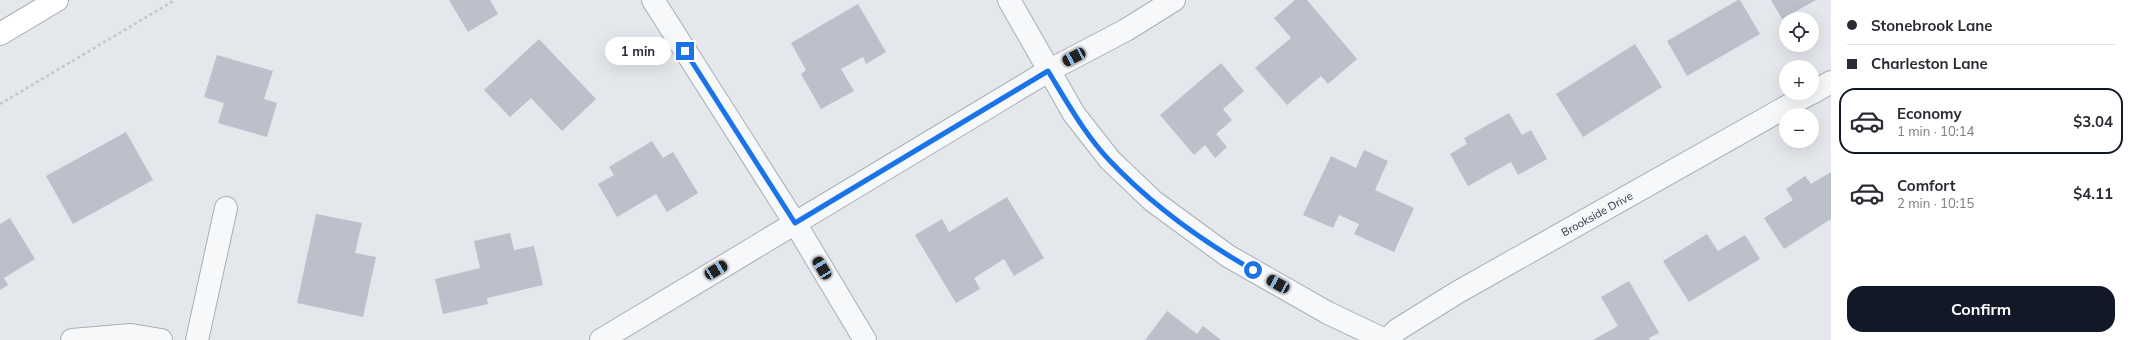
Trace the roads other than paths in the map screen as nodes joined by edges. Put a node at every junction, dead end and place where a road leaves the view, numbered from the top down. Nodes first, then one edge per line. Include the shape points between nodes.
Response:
1 (57, 0) edge
2 (653, 0) edge
3 (1008, 0) edge
4 (1174, 0) edge
5 (0, 34) edge
6 (1048, 71) junction
7 (1831, 82) edge
8 (1819, 89) edge
9 (1800, 100) edge
10 (226, 208) dead end
11 (795, 223) junction
12 (72, 340) edge
13 (161, 340) edge
14 (197, 340) edge
15 (601, 340) edge
16 (865, 340) edge
17 (1386, 340) edge

1 - 5 main road
2 - 11 street
3 - 6 street
4 - 6 street via 1123,32
6 - 11 street
6 - 17 street via 1074,114 1110,160 1153,201 1228,256 1328,313
7 - 8 street, Brookside Drive
9 - 17 street, Brookside Drive via 1458,292 1397,330
10 - 14 street
11 - 15 street
11 - 16 street
12 - 13 street via 131,335

